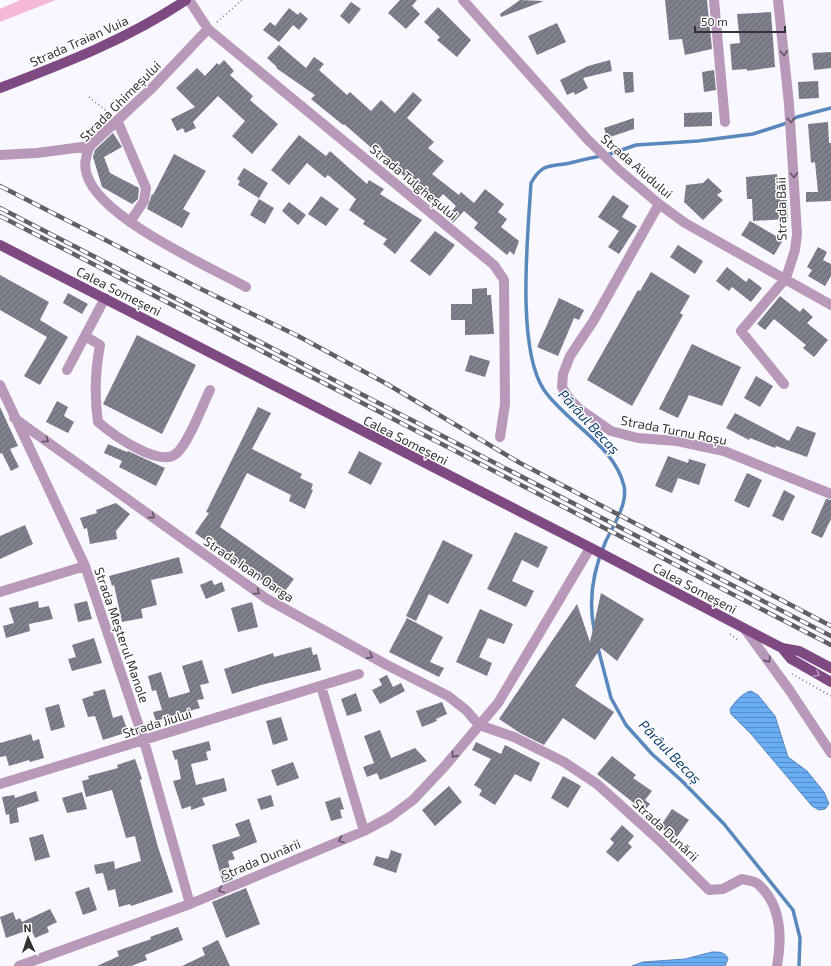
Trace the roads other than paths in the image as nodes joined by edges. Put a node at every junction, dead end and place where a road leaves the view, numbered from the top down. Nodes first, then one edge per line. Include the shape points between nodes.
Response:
1 (188, 0) edge
2 (463, 0) edge
3 (714, 0) edge
4 (778, 0) edge
5 (208, 29) junction
6 (0, 88) edge
7 (117, 120) junction
8 (725, 122) dead end
9 (90, 146) junction
10 (0, 155) edge
11 (659, 204) junction
12 (130, 222) junction
13 (0, 245) edge
14 (0, 249) edge
15 (19, 254) junction
16 (786, 278) junction
17 (246, 287) dead end
18 (105, 298) junction
19 (831, 305) edge
20 (85, 336) junction
21 (67, 370) dead end
22 (784, 384) dead end
23 (0, 385) edge
24 (210, 390) dead end
25 (14, 418) junction
26 (500, 437) dead end
27 (831, 494) edge
28 (592, 548) junction
29 (85, 566) junction
30 (0, 592) edge
31 (745, 629) junction
32 (782, 648) junction
33 (831, 668) edge
34 (359, 674) dead end
35 (831, 682) edge
36 (321, 686) junction
37 (479, 724) junction
38 (144, 741) junction
39 (831, 753) edge
40 (0, 784) edge
41 (364, 831) junction
42 (190, 904) junction
43 (19, 966) edge
44 (777, 966) edge

1 - 5 street, Strada Tulgheșului
1 - 6 main road, Strada Traian Vuia via 153,22 106,46
2 - 11 street, Strada Aiudului via 587,139
3 - 8 street
4 -> 16 street, Strada Băii via 792,136 797,234
5 - 7 street, Strada Ghimeșului via 153,87
5 - 26 street, Strada Tulgheșului via 494,265 504,280 505,404
7 - 9 street, Strada Ghimeșului
7 - 12 street via 146,188 144,201
9 - 10 street
9 - 12 street, Strada Ghimeșului via 85,164 92,186 105,203
11 - 16 street, Strada Aiudului via 685,223
11 - 27 street, Strada Turnu Roșu via 594,320 570,356 563,374 562,387 567,396 578,408 611,431 638,438 677,441 724,451
12 - 17 street, Strada Ghimeșului
13 - 15 main road, Calea Someșeni
14 - 15 main road, Calea Someșeni
15 - 18 main road, Calea Someșeni
16 - 19 street, Strada Aiudului
16 - 22 street, Strada Băii via 741,331
18 - 20 street
18 - 28 main road, Calea Someșeni
20 - 21 street
20 - 24 street via 100,345 95,371 94,400 98,422 130,444 157,457 168,458 177,453
23 - 25 street, Strada Meșterul Manole
25 - 29 street, Strada Meșterul Manole
25 -> 37 street, Strada Ioan Oarga via 267,600 448,696
28 - 31 main road, Calea Someșeni
28 - 37 street, Strada Dunării via 498,702
29 - 30 street
29 - 38 street, Strada Meșterul Manole
31 - 32 main road, Calea Someșeni
31 -> 39 street
32 - 33 main road, Calea Someșeni via 798,651
32 -> 35 main road, Calea Someșeni via 791,658
34 - 36 street, Strada Jiului
36 - 38 street, Strada Jiului
36 - 41 street
37 -> 41 street, Strada Dunării via 413,800 390,817
37 - 44 street, Strada Dunării via 514,737 564,762 597,784 709,890 723,889 742,879 759,884 775,906 779,926
38 - 40 street, Strada Jiului
38 - 42 street, Strada Meșterul Manole
41 -> 42 street, Strada Dunării
42 - 43 street, Strada Dunării

